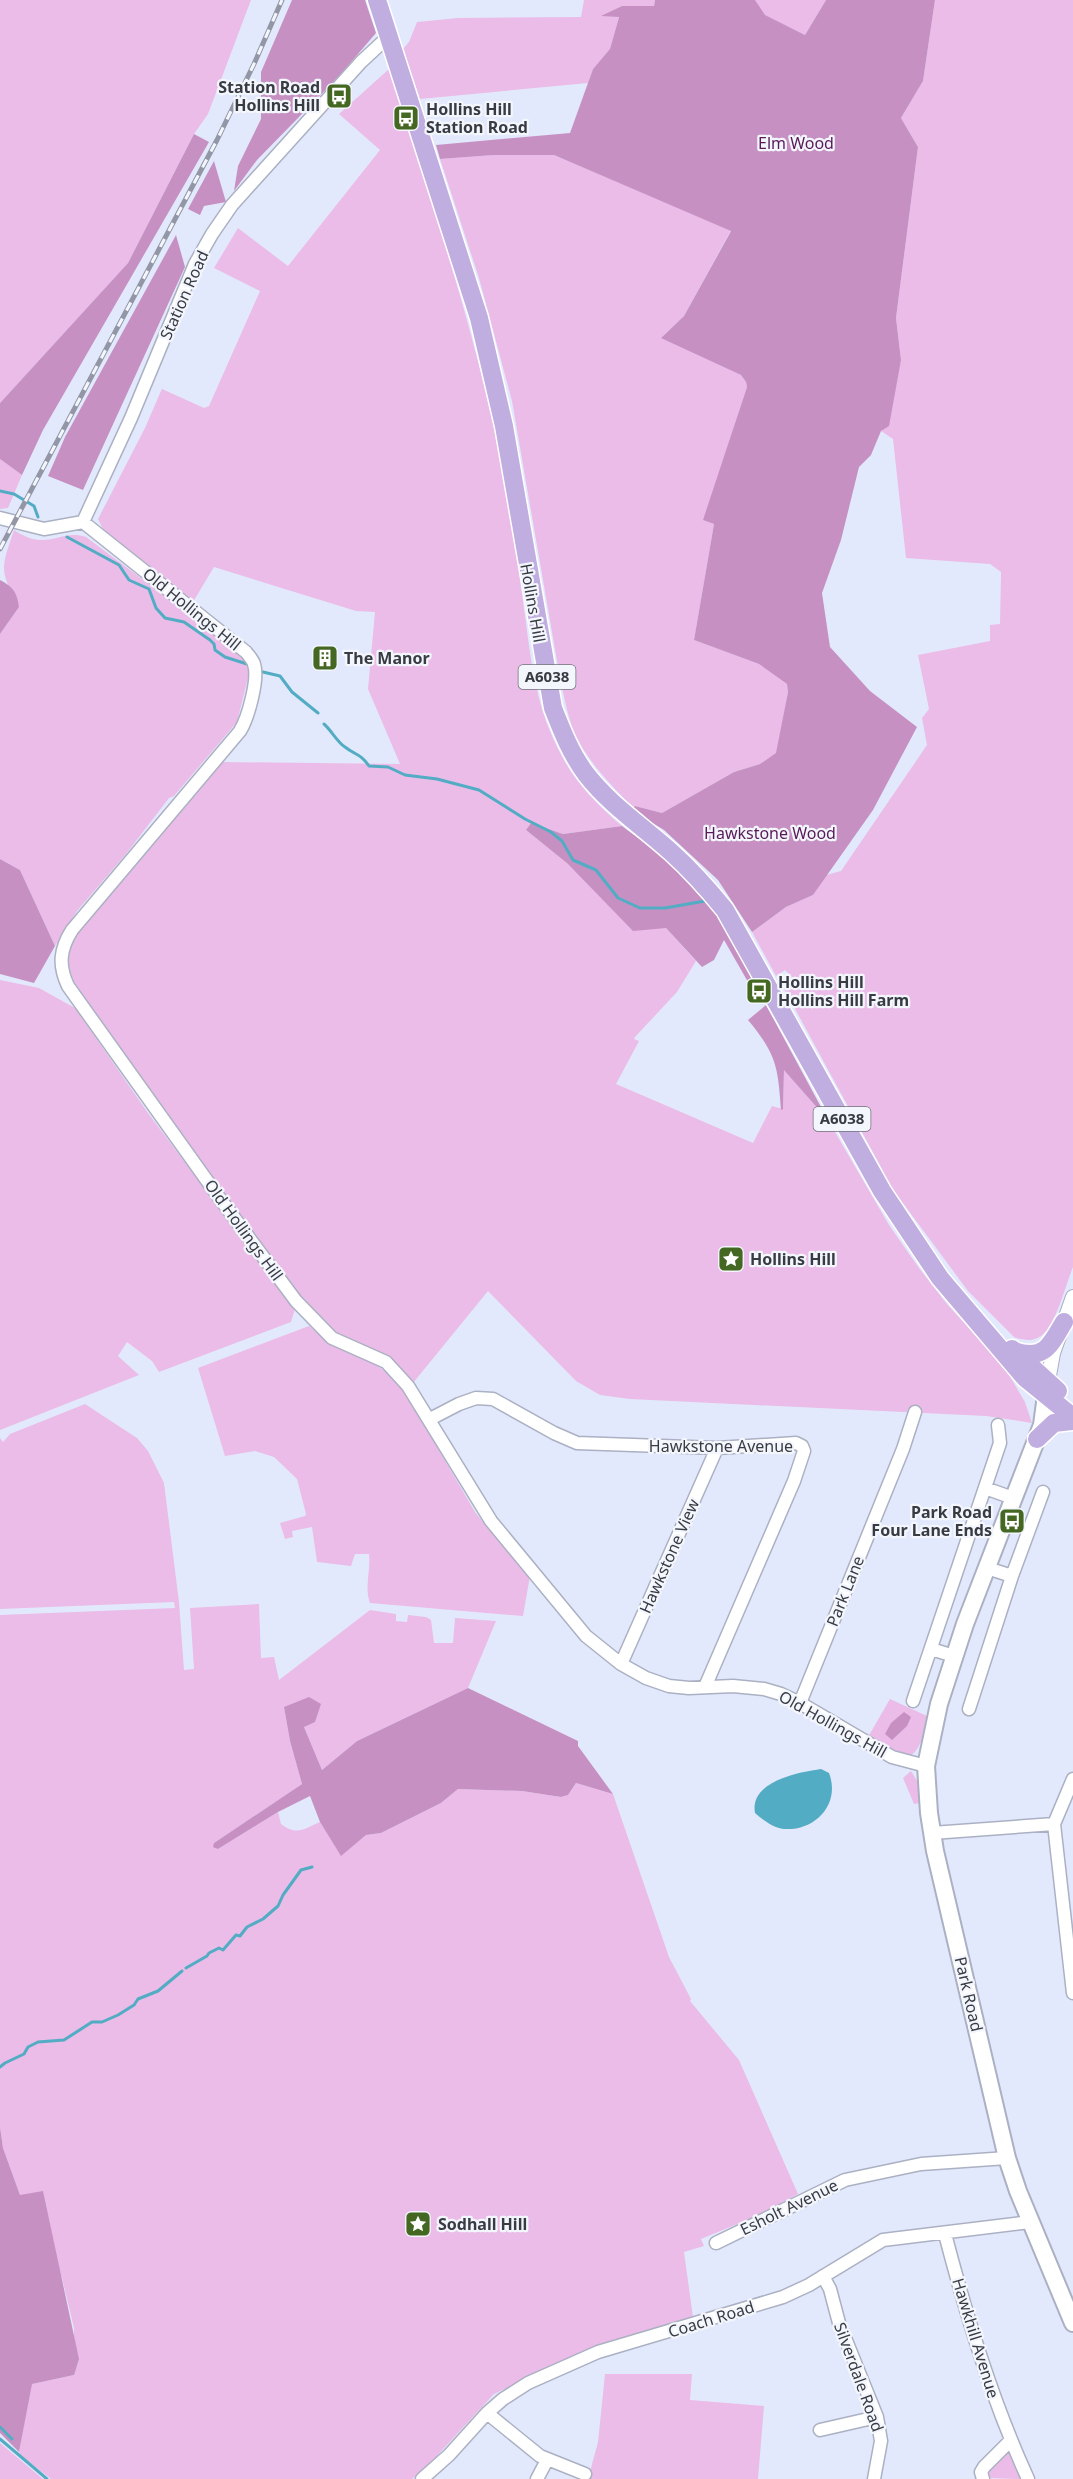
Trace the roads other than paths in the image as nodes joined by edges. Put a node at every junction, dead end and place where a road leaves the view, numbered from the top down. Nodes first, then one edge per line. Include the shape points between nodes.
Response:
1 (377, 0) edge
2 (389, 36) junction
3 (0, 519) edge
4 (83, 522) junction
5 (1073, 1297) edge
6 (1064, 1322) junction
7 (988, 1334) junction
8 (1014, 1351) junction
9 (1047, 1388) junction
10 (1073, 1405) edge
11 (915, 1412) dead end
12 (430, 1419) junction
13 (1073, 1419) edge
14 (998, 1425) dead end
15 (1037, 1439) junction
16 (717, 1448) junction
17 (985, 1488) junction
18 (1043, 1492) dead end
19 (1013, 1498) junction
20 (987, 1568) junction
21 (1012, 1576) junction
22 (931, 1648) junction
23 (954, 1656) junction
24 (621, 1664) junction
25 (705, 1687) junction
26 (913, 1701) dead end
27 (800, 1703) junction
28 (969, 1709) dead end
29 (926, 1766) junction
30 (1073, 1779) edge
31 (1054, 1824) junction
32 (932, 1833) junction
33 (1073, 1993) edge
34 (1007, 2158) junction
35 (1030, 2222) junction
36 (945, 2234) junction
37 (716, 2243) dead end
38 (823, 2277) junction
39 (1073, 2323) edge
40 (486, 2413) junction
41 (877, 2417) junction
42 (820, 2430) dead end
43 (1010, 2441) junction
44 (547, 2460) junction
45 (585, 2474) dead end
46 (422, 2479) edge
47 (537, 2479) edge
48 (874, 2479) edge
49 (982, 2479) edge
50 (1028, 2479) edge

1 - 2 main road, Hollins Hill / A6038
2 - 4 street, Station Road via 232,205 212,234 195,264
2 - 7 main road, Hollins Hill / A6038 via 479,318 504,426 553,708 567,743 614,805 670,851 725,910 882,1191 940,1278
3 - 4 street via 44,529
4 - 12 street, Old Hollings Hill via 246,652 255,672 247,716 240,731 78,920 62,952 63,975 296,1300 332,1338 386,1362
5 - 6 street
6 - 8 main road via 1043,1352 1027,1355
6 - 9 street
7 - 8 main road, Hollins Hill / A6038
7 - 9 main road, Hollins Hill / A6038 via 1025,1378
8 - 9 main road, Hollins Hill / A6038
9 - 10 main road, A6038
9 - 13 main road, A6038
9 - 15 main road, Park Road via 1045,1418
11 - 27 street, Park Lane
12 - 16 street, Hawkstone Avenue via 476,1398 493,1399 577,1443
12 - 24 street, Old Hollings Hill via 491,1521 576,1625
13 - 15 main road via 1054,1423
14 - 17 street via 1000,1443
15 - 19 main road, Park Road
16 - 24 street, Hawkstone View
16 - 25 street, Hawkstone Avenue via 796,1443 804,1451
17 - 19 street
17 - 22 street
18 - 21 street
19 - 20 main road, Park Road
20 - 21 street
20 - 23 main road, Park Road
21 - 28 street
22 - 23 street
22 - 26 street
23 - 29 main road, Park Road
24 - 25 street, Old Hollings Hill via 669,1686
25 - 27 street, Old Hollings Hill via 764,1689
27 - 29 street, Old Hollings Hill via 892,1757
29 - 32 main road, Park Road
30 - 31 street
31 - 32 street
31 - 33 street
32 - 34 main road, Park Road
34 - 35 main road, Park Road
34 - 37 street, Esholt Avenue via 921,2164 845,2180
35 - 36 street, Coach Road
35 - 39 main road, Park Road
36 - 38 street, Coach Road via 883,2240
36 - 43 street, Hawkhill Avenue via 967,2317
38 - 40 street, Coach Road via 783,2297 598,2352 528,2384
38 - 41 street, Silverdale Road
40 - 44 street
40 - 46 street, Coach Road
41 - 42 street
41 - 48 street, Silverdale Road via 881,2440
43 - 49 street via 984,2467
43 - 50 street, Hawkhill Avenue
44 - 45 street
44 - 47 street

